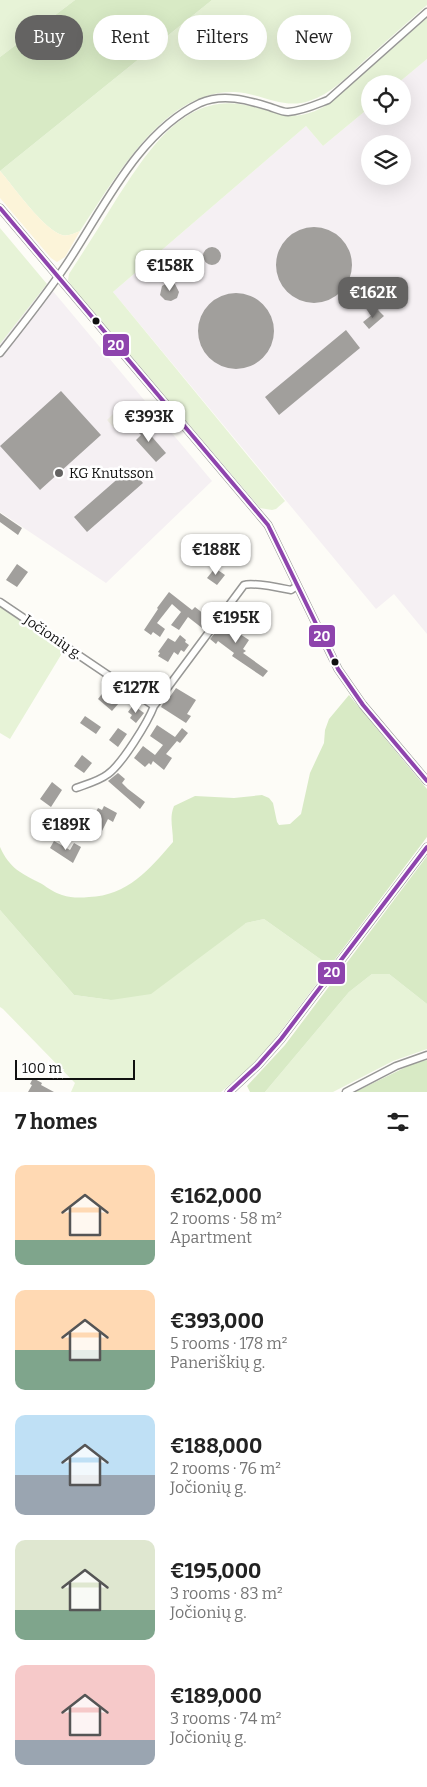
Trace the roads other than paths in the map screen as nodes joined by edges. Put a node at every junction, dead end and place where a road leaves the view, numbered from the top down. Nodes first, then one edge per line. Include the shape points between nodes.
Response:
1 (427, 12) edge
2 (0, 208) edge
3 (58, 277) junction
4 (0, 352) edge
5 (297, 586) junction
6 (0, 602) edge
7 (154, 706) junction
8 (427, 781) edge
9 (76, 788) dead end
10 (427, 846) edge
11 (427, 1055) edge
12 (229, 1092) edge
13 (346, 1092) edge

1 - 3 street via 328,100 309,108 287,112 240,98 219,99 201,103 181,115 132,162
2 - 3 street
3 - 4 street
3 - 5 street via 268,525
5 - 7 street via 291,590 244,585
5 - 8 street via 350,688
6 - 7 street, Jočionių g.
7 - 9 street via 150,718 116,767 99,780
10 - 12 street via 281,1039
11 - 13 street via 396,1066

